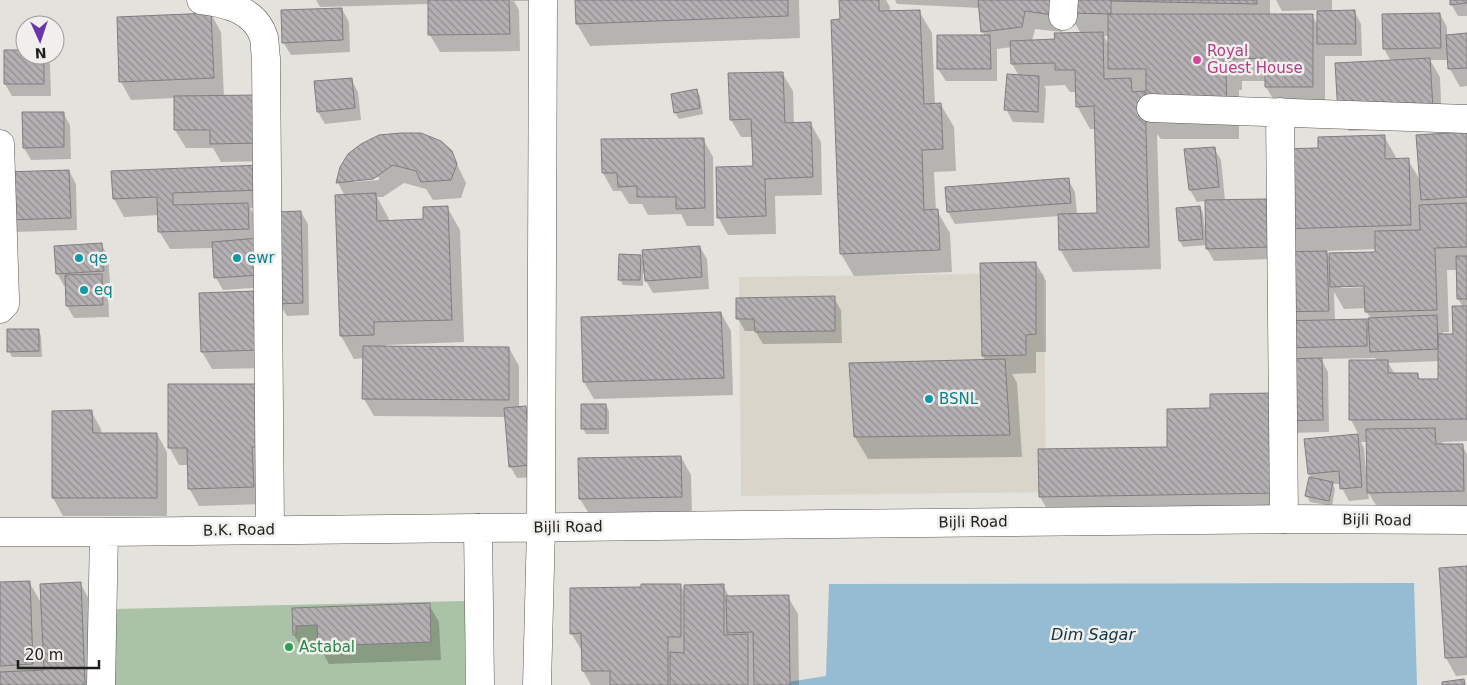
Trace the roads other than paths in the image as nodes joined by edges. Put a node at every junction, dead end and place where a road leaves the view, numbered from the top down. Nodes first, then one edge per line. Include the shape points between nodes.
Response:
1 (201, 0) edge
2 (544, 0) edge
3 (1151, 108) dead end
4 (1280, 112) junction
5 (1467, 119) edge
6 (0, 144) edge
7 (0, 309) edge
8 (1284, 519) junction
9 (1467, 520) edge
10 (541, 527) junction
11 (478, 528) junction
12 (270, 530) junction
13 (0, 532) edge
14 (104, 532) junction
15 (101, 685) edge
16 (480, 685) edge
17 (537, 685) edge

1 - 12 street via 245,11 264,38
2 - 10 street
3 - 4 street
4 - 5 street
4 - 8 street
6 - 7 street via 5,304
8 - 9 street, Bijli Road
8 - 10 street, Bijli Road
10 - 11 street, Bijli Road
10 - 17 street
11 - 12 street, B.K. Road
11 - 16 street
12 - 14 street, B.K. Road
13 - 14 street, B.K. Road
14 - 15 street

